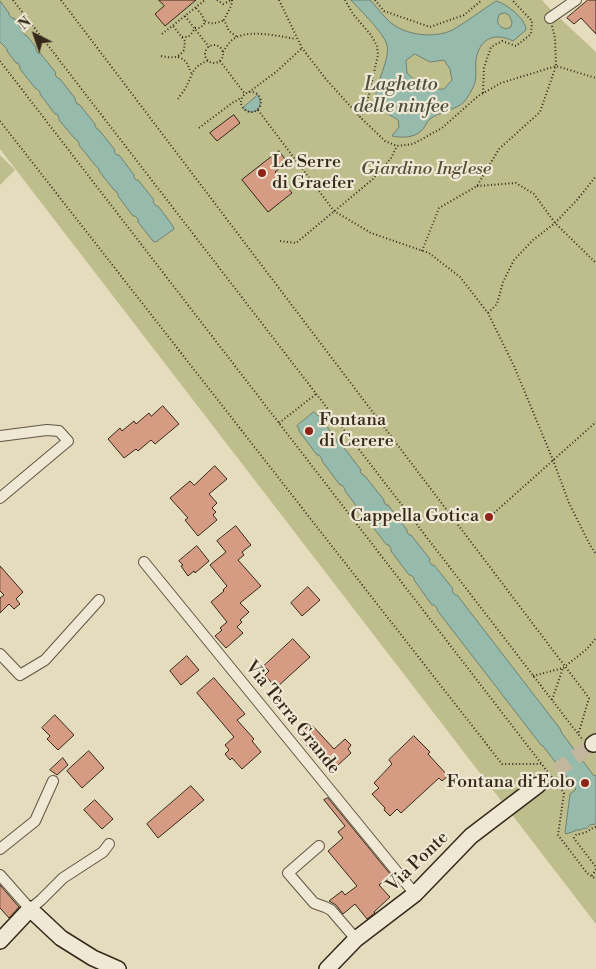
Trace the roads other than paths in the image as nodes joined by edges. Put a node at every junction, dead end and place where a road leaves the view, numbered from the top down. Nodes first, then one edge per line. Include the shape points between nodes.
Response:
1 (576, 0) edge
2 (550, 18) road end
3 (0, 436) edge
4 (0, 498) edge
5 (144, 562) dead end
6 (99, 600) dead end
7 (0, 654) edge
8 (53, 781) dead end
9 (538, 785) tunnel mouth
10 (109, 844) dead end
11 (318, 846) dead end
12 (0, 849) edge
13 (0, 875) edge
14 (415, 894) junction
15 (30, 909) junction
16 (356, 939) junction
17 (0, 942) edge
18 (118, 969) edge
19 (327, 969) edge

1 - 2 street
3 - 4 street via 47,430 59,431 68,441
5 - 14 street, Via Terra Grande
6 - 7 street via 45,660 32,669 20,675
8 - 12 street via 35,821
9 - 14 street, Via Ponte via 471,836
10 - 15 street via 103,852 63,878
11 - 16 street via 288,873 314,903 330,910
13 - 15 street
14 - 16 street, Via Ponte
15 - 17 street
15 - 18 street via 61,938
16 - 19 street, Via Ponte

